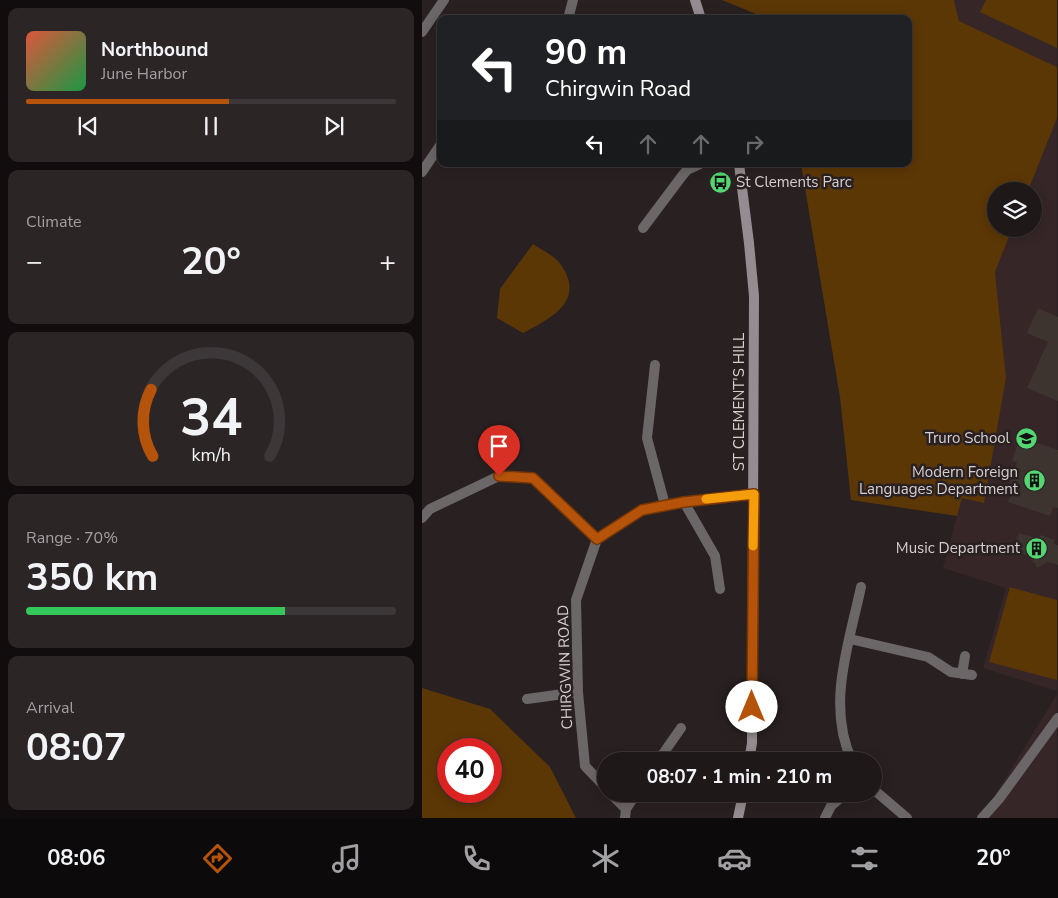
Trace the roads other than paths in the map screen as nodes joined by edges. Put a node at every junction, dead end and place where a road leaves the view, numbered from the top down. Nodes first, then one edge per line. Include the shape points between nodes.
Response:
1 (444, 0) edge
2 (573, 0) edge
3 (695, 0) edge
4 (569, 15) edge
5 (700, 15) edge
6 (422, 32) edge
7 (437, 150) edge
8 (694, 167) edge
9 (739, 167) edge
10 (422, 172) edge
11 (643, 228) dead end
12 (654, 365) dead end
13 (754, 494) junction
14 (684, 502) junction
15 (665, 506) junction
16 (422, 518) edge
17 (597, 539) junction
18 (861, 587) dead end
19 (720, 589) dead end
20 (850, 639) junction
21 (965, 656) dead end
22 (578, 692) junction
23 (527, 700) dead end
24 (1058, 718) edge
25 (681, 728) dead end
26 (664, 752) edge
27 (750, 752) edge
28 (849, 752) edge
29 (597, 779) edge
30 (882, 797) edge
31 (617, 802) edge
32 (632, 802) edge
33 (741, 802) edge
34 (836, 802) edge
35 (625, 814) edge
36 (738, 818) edge
37 (825, 818) edge
38 (907, 818) edge
39 (982, 818) edge

1 - 6 street
2 - 4 street
3 - 5 street
7 - 10 street
8 - 11 street via 682,176
9 - 13 street, ST CLEMENT'S HILL via 754,296
12 - 15 street via 647,438
13 - 14 street
13 - 27 street, ST CLEMENT'S HILL
14 - 15 street
14 - 19 street via 715,556
15 - 17 street via 642,510
16 - 17 street via 430,509 499,476 533,478
17 - 22 street, CHIRGWIN ROAD via 576,600
18 - 20 street
20 - 21 street via 928,657 951,672 967,675
20 - 28 street via 839,706
22 - 23 street
22 - 29 street, CHIRGWIN ROAD via 585,766
24 - 39 street via 999,800
25 - 26 street
30 - 38 street
31 - 35 street
32 - 35 street
33 - 36 street
34 - 37 street

